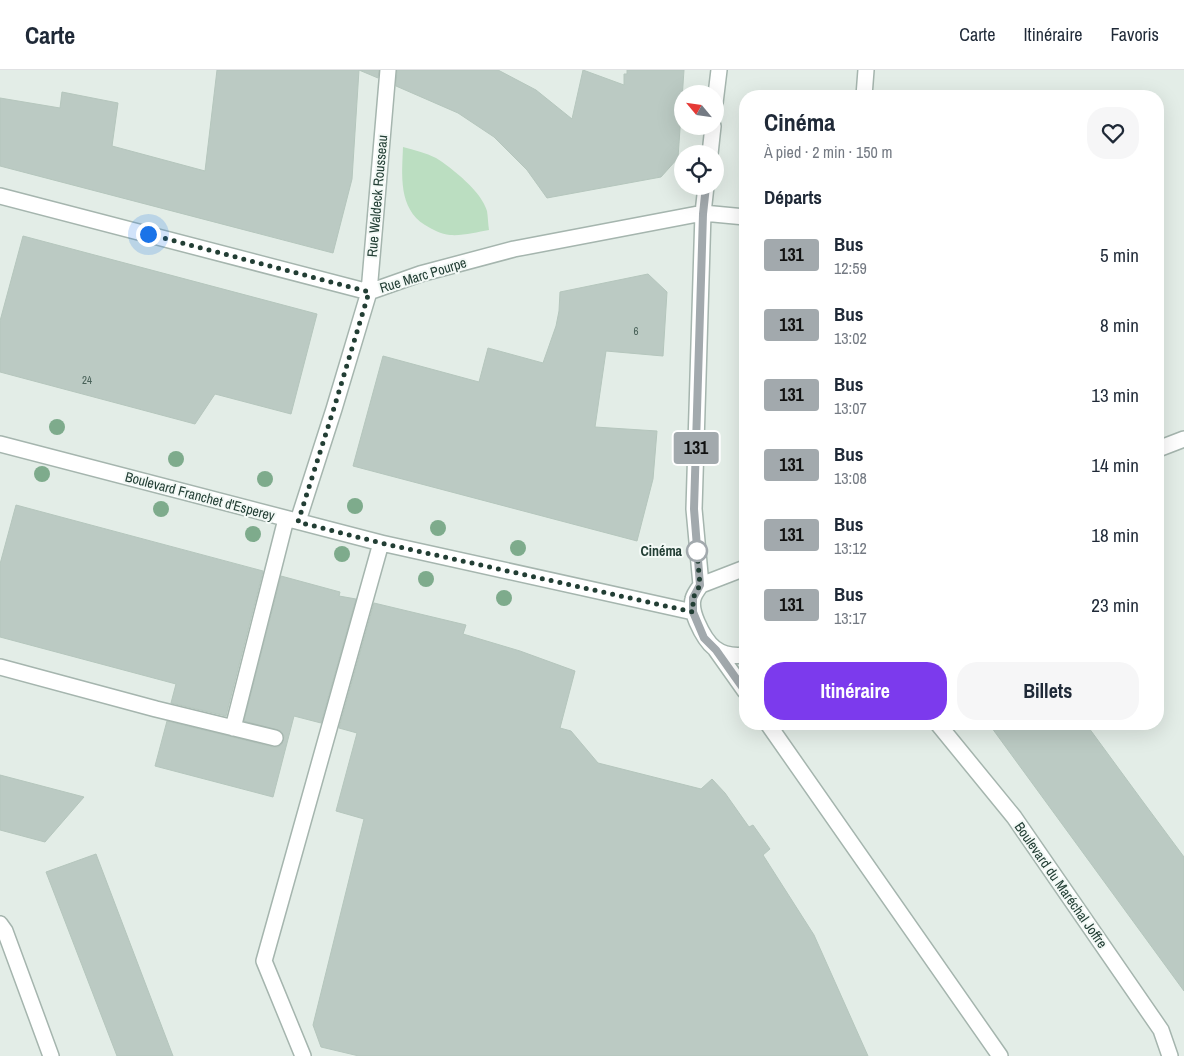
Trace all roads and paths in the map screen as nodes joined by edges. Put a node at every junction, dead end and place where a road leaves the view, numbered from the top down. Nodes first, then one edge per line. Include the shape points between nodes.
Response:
1 (388, 70) edge
2 (718, 70) edge
3 (866, 70) edge
4 (717, 85) edge
5 (864, 90) edge
6 (705, 195) edge
7 (0, 196) edge
8 (703, 214) junction
9 (739, 217) edge
10 (369, 292) junction
11 (1184, 439) edge
12 (0, 444) edge
13 (1164, 447) edge
14 (292, 520) junction
15 (381, 543) junction
16 (739, 570) edge
17 (700, 585) junction
18 (693, 612) junction
19 (716, 650) junction
20 (739, 656) edge
21 (0, 666) edge
22 (739, 683) edge
23 (234, 728) junction
24 (772, 730) edge
25 (943, 730) edge
26 (275, 738) dead end
27 (0, 924) edge
28 (51, 1056) edge
29 (304, 1056) edge
30 (1000, 1056) edge
31 (1170, 1056) edge

1 - 10 street, Rue Waldeck Rousseau
2 - 4 street
3 - 5 street
6 - 8 street
7 - 10 street, Rue Marc Pourpe
8 - 9 street
8 - 10 street, Rue Marc Pourpe via 514,249 420,274
8 - 17 street via 694,509
10 - 14 street, Rue Waldeck Rousseau via 334,408
11 - 13 street
12 - 14 street, Boulevard Franchet d'Esperey
14 - 15 street, Boulevard Franchet d'Esperey
14 - 23 street, Rue Waldeck Rousseau
15 - 18 street, Boulevard Franchet d'Esperey
15 - 29 street via 264,961
16 - 17 street
17 - 18 street via 693,598
18 - 19 street via 704,638
19 - 20 street
19 - 22 street
21 - 23 street
23 - 26 street
24 - 30 street
25 - 31 street, Boulevard du Maréchal Joffre via 1014,818 1161,1030
27 - 28 street

